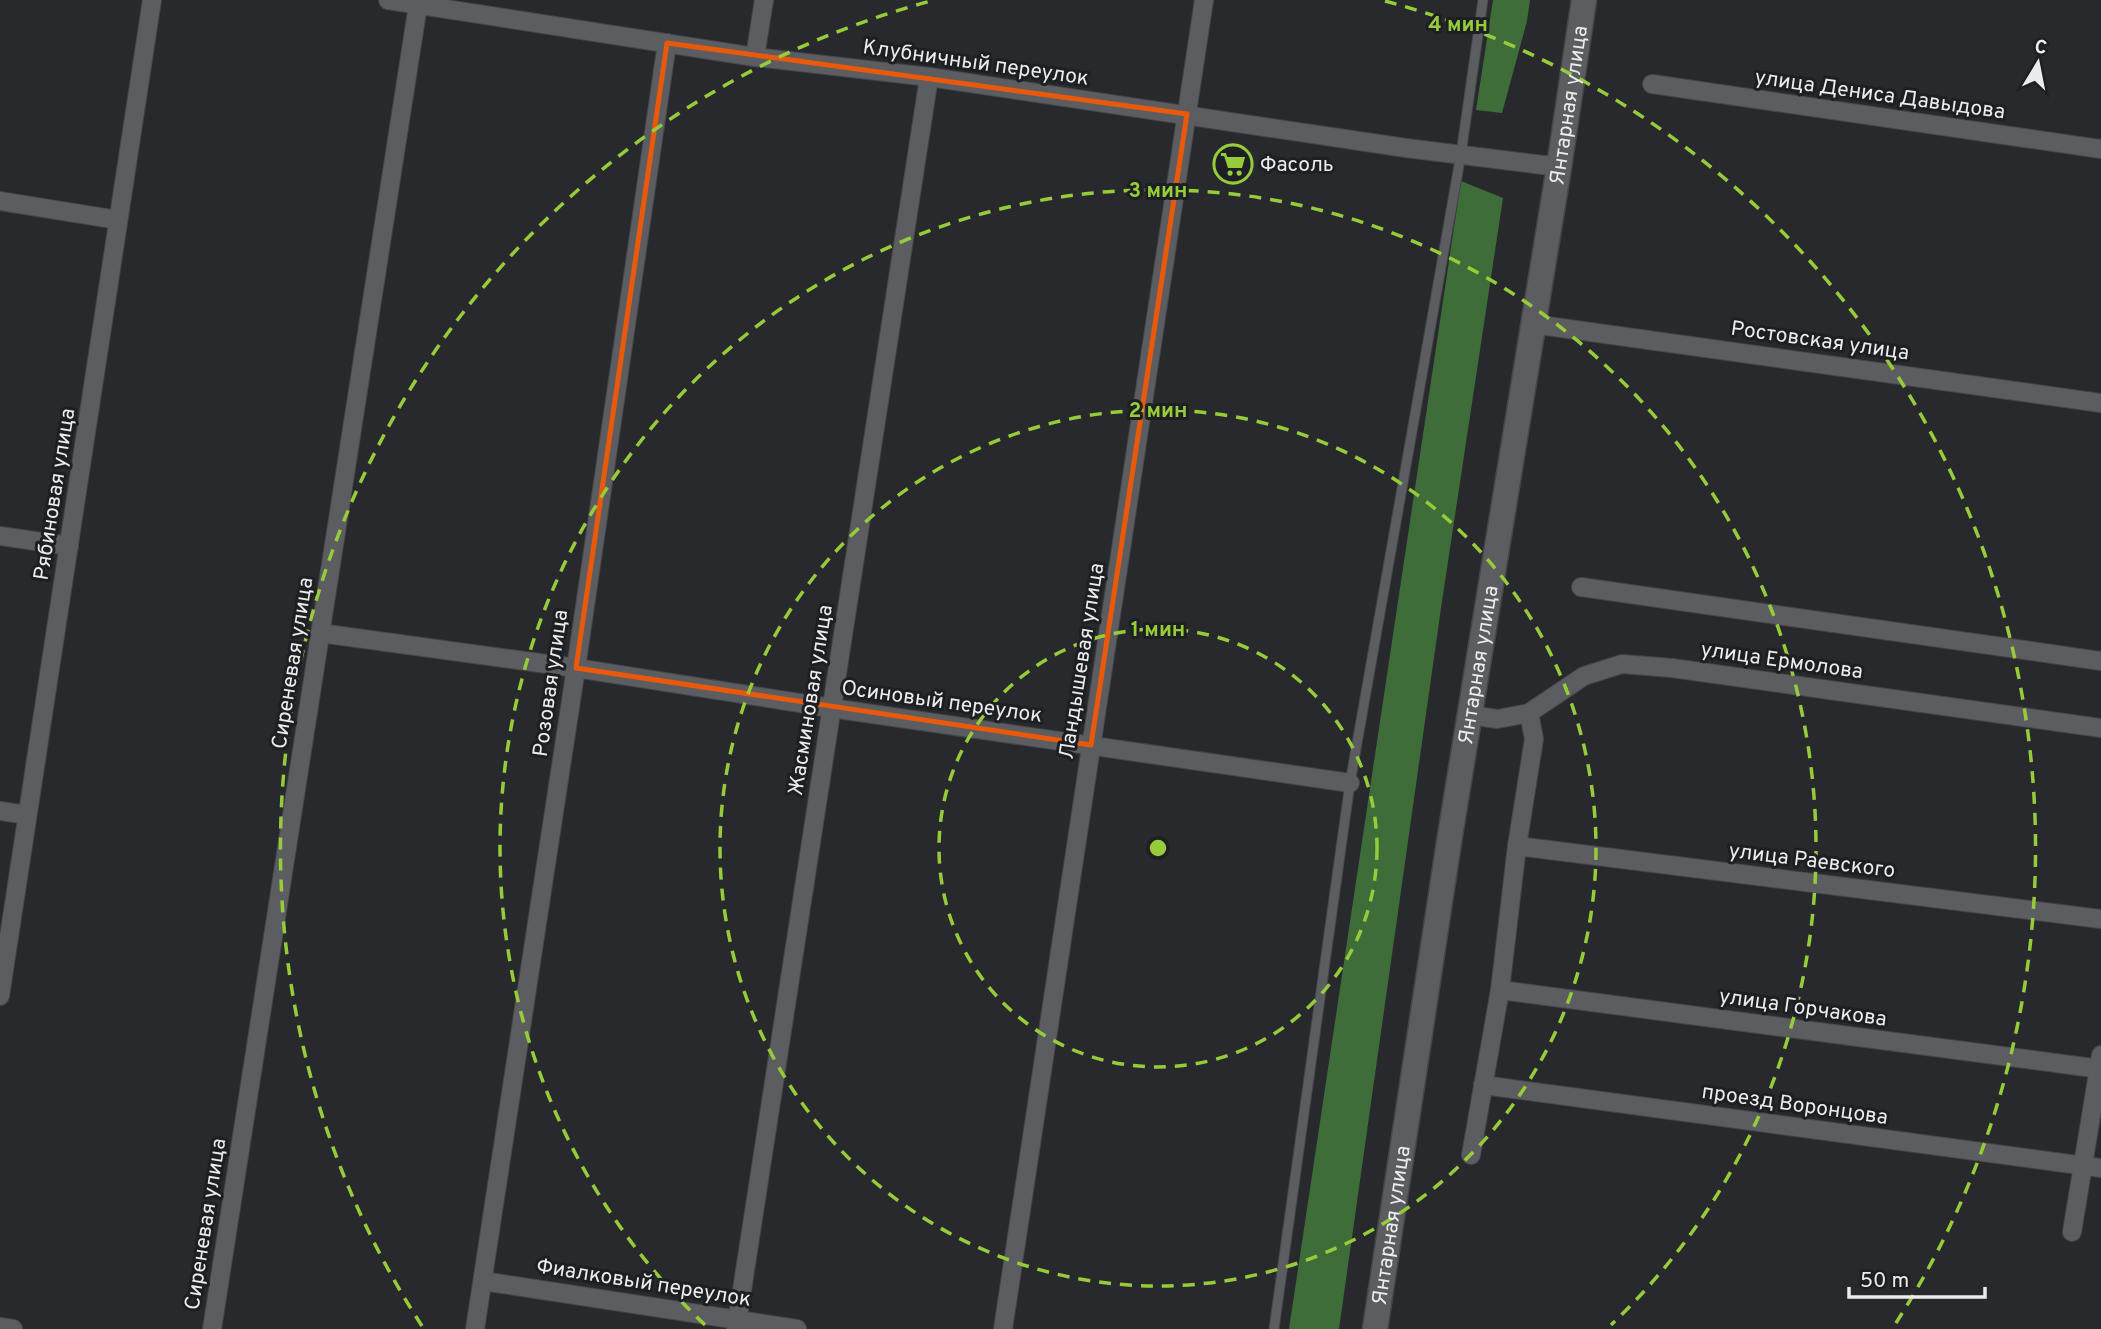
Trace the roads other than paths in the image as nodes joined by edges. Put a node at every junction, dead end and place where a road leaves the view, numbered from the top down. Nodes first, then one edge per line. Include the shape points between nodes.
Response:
1 (152, 0) edge
2 (387, 0) edge
3 (764, 0) edge
4 (1204, 0) edge
5 (1483, 0) edge
6 (1584, 0) edge
7 (418, 5) junction
8 (667, 43) junction
9 (755, 57) junction
10 (929, 77) junction
11 (1652, 84) dead end
12 (1187, 114) junction
13 (2101, 149) edge
14 (1461, 154) junction
15 (1559, 167) junction
16 (0, 201) edge
17 (118, 220) junction
18 (1533, 324) junction
19 (2101, 403) edge
20 (0, 536) edge
21 (69, 547) junction
22 (1581, 587) dead end
23 (320, 633) junction
24 (2101, 662) edge
25 (576, 668) junction
26 (831, 708) junction
27 (1469, 711) junction
28 (1529, 713) junction
29 (2101, 728) edge
30 (1091, 745) junction
31 (1350, 783) junction
32 (0, 811) edge
33 (27, 815) junction
34 (1517, 846) junction
35 (2101, 919) edge
36 (1500, 990) junction
37 (0, 996) edge
38 (2100, 1064) edge
39 (1483, 1085) junction
40 (1471, 1155) dead end
41 (2082, 1166) junction
42 (2101, 1168) edge
43 (2073, 1232) dead end
44 (484, 1281) junction
45 (737, 1324) edge
46 (0, 1327) edge
47 (13, 1329) edge
48 (212, 1329) edge
49 (475, 1329) edge
50 (797, 1329) edge
51 (1003, 1329) edge
52 (1274, 1329) edge
53 (1375, 1329) edge

1 - 17 street, Рябиновая улица
2 - 7 street, Клубничный переулок
3 - 9 street
4 - 12 street, Ландышевая улица
5 - 14 lane
6 - 15 street, Янтарная улица
7 - 8 street, Клубничный переулок
7 - 23 street, Сиреневая улица
8 - 9 street, Клубничный переулок
8 - 25 street, Розовая улица
9 - 10 street, Клубничный переулок
10 - 12 street, Клубничный переулок
10 - 26 street, Жасминовая улица
11 - 13 street, улица Дениса Давыдова
12 - 14 street, Клубничный переулок
12 - 30 street, Ландышевая улица
14 - 15 street, Клубничный переулок
14 - 31 lane
15 - 18 street, Янтарная улица
16 - 17 street
17 - 21 street, Рябиновая улица
18 - 19 street, Ростовская улица
18 - 27 street, Янтарная улица
20 - 21 street
21 - 33 street, Рябиновая улица
22 - 24 street, улица Ермолова
23 - 25 street, Осиновый переулок
23 - 48 street, Сиреневая улица
25 - 26 street, Осиновый переулок
25 - 44 street, Розовая улица
26 - 30 street, Осиновый переулок
26 - 45 street, Жасминовая улица
27 - 28 street, улица Ермолова via 1497,719
27 - 53 street, Янтарная улица
28 - 29 street, улица Ермолова via 1584,676 1622,664
28 - 34 street via 1534,739
30 - 31 street, Осиновый переулок
30 - 51 street, Ландышевая улица
31 - 52 lane
32 - 33 street
33 - 37 street, Рябиновая улица
34 - 35 street, улица Раевского
34 - 36 street
36 - 38 street, улица Горчакова
36 - 39 street
38 - 41 street
39 - 40 street
39 - 41 street, проезд Воронцова
41 - 42 street, проезд Воронцова
41 - 43 street
44 - 45 street, Фиалковый переулок
44 - 49 street, Розовая улица
45 - 50 street, Фиалковый переулок
46 - 47 street

